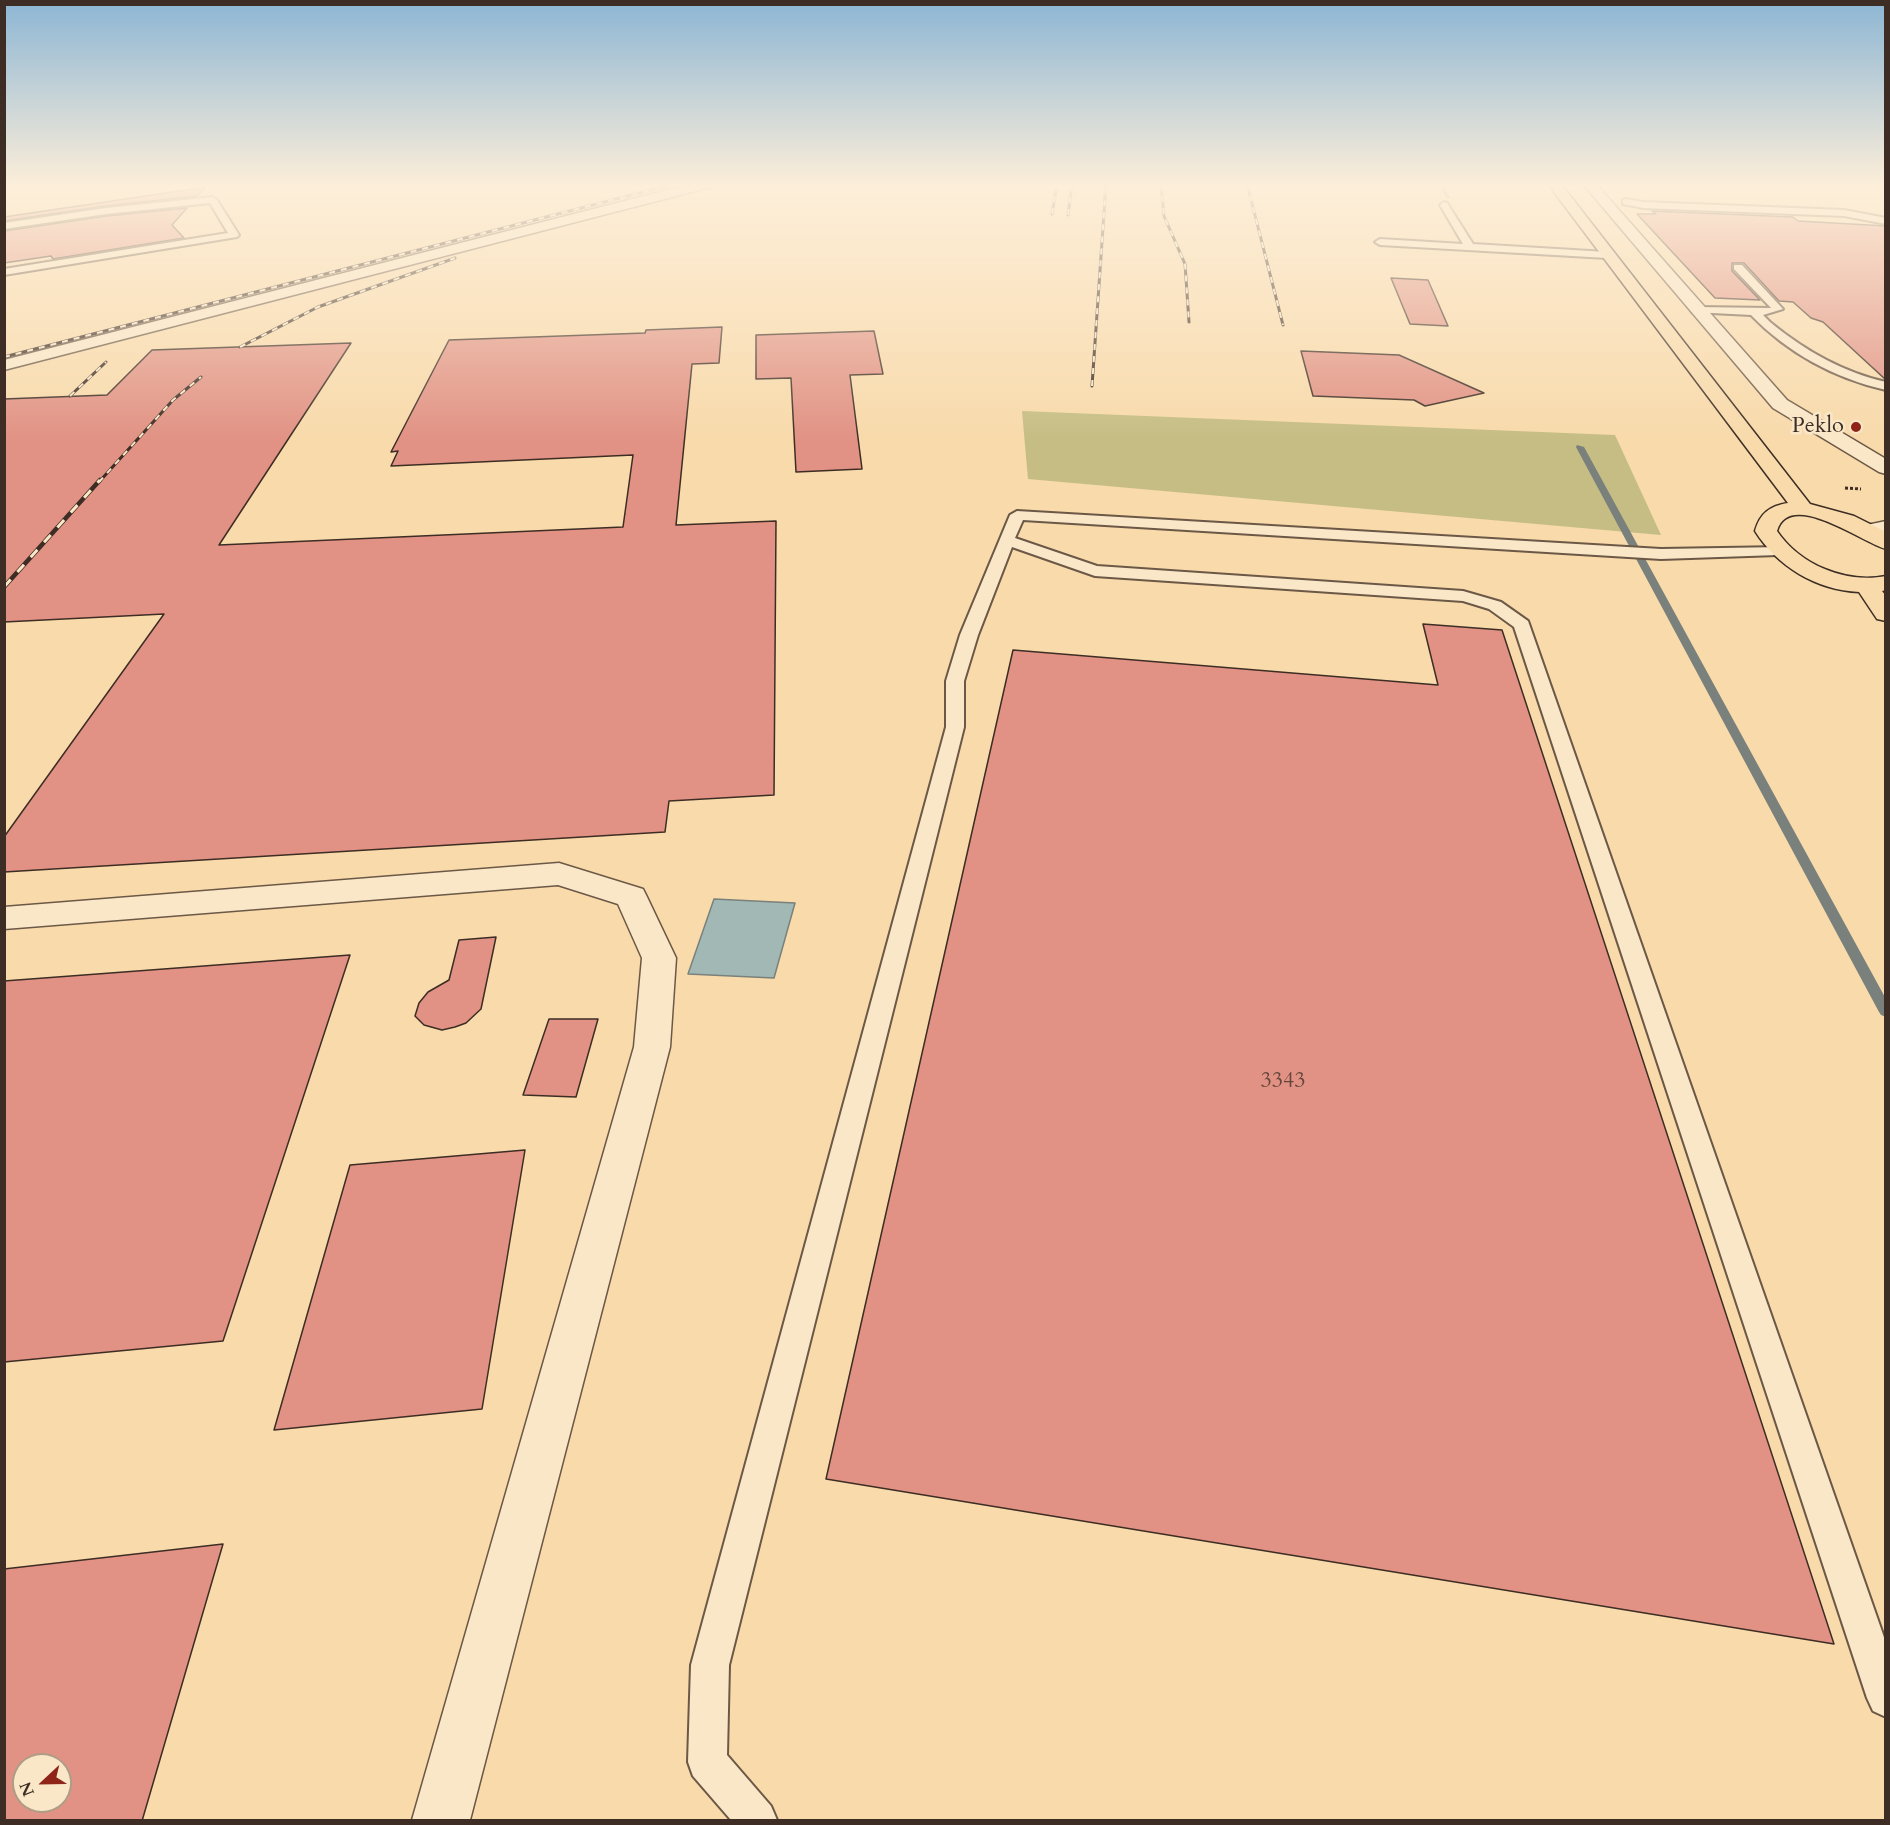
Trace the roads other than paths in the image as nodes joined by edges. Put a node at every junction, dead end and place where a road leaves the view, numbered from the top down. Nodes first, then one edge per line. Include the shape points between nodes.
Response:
1 (22, 269) edge
2 (376, 269) edge
3 (1615, 269) edge
4 (1661, 269) edge
5 (1740, 269) edge
6 (4, 272) edge
7 (1696, 310) junction
8 (1754, 312) junction
9 (4, 365) edge
10 (1886, 386) edge
11 (1886, 468) edge
12 (1804, 510) junction
13 (1880, 533) edge
14 (1007, 540) junction
15 (1778, 550) junction
16 (1876, 585) edge
17 (1886, 614) edge
18 (4, 918) edge
19 (1886, 1698) edge
20 (441, 1821) edge
21 (757, 1821) edge

1 - 6 lane
2 - 9 street
3 - 12 main road
4 - 7 street
5 - 8 lane via 1778,309
7 - 8 lane
7 - 11 street via 1780,404
8 - 10 lane via 1788,343 1838,369
12 - 13 main road via 1845,519
12 - 15 main road via 1778,513 1772,518 1766,531
14 - 15 lane via 1017,515 1661,554
14 - 19 lane via 1095,571 1462,596 1497,605 1522,625
14 - 21 lane via 969,634 955,681 955,727 710,1665 707,1762
15 - 16 main road via 1829,578
16 - 17 main road
18 - 20 street via 559,874 631,897 659,958 652,1047

